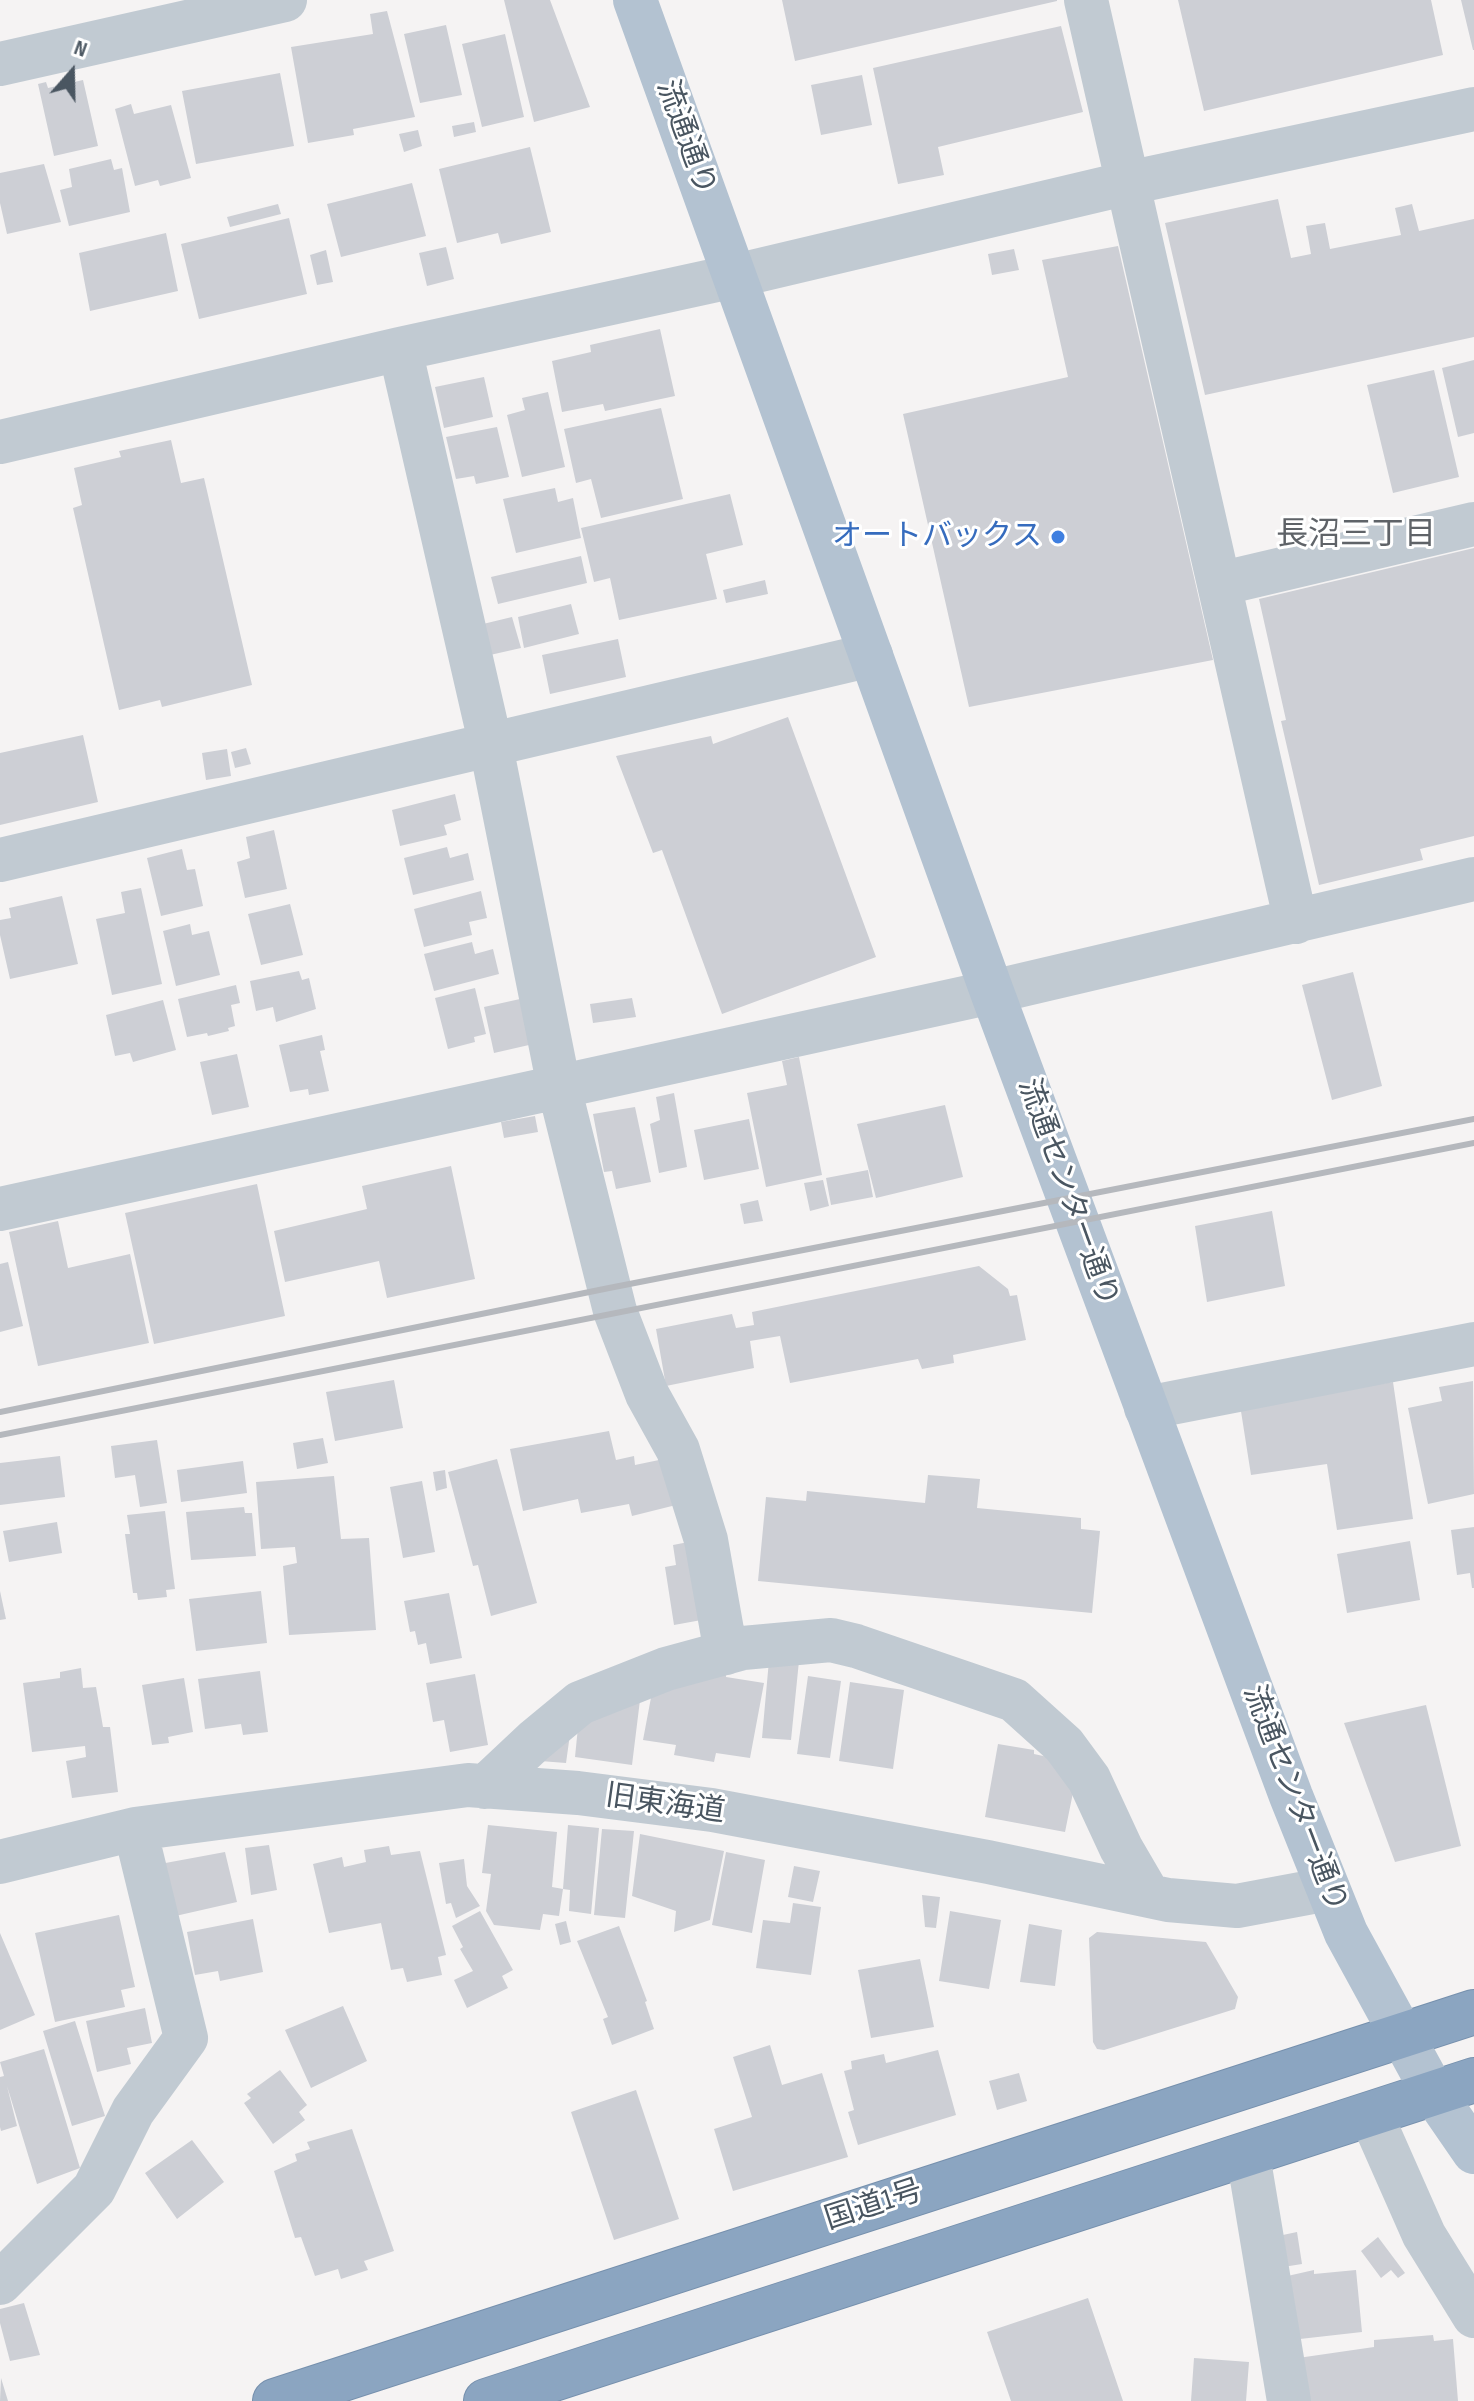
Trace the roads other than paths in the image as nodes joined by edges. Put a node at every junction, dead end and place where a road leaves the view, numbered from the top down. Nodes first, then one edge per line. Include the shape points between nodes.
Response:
1 (285, 0) edge
2 (635, 0) edge
3 (1086, 0) edge
4 (0, 64) edge
5 (1474, 109) edge
6 (1128, 183) junction
7 (735, 276) junction
8 (400, 349) junction
9 (0, 442) edge
10 (1474, 524) edge
11 (1219, 584) junction
12 (871, 655) junction
13 (491, 746) junction
14 (0, 860) edge
15 (1474, 879) edge
16 (1296, 922) junction
17 (992, 992) junction
18 (559, 1087) junction
19 (0, 1209) edge
20 (1474, 1344) edge
21 (1146, 1408) junction
22 (726, 1653) junction
23 (485, 1787) junction
24 (135, 1829) junction
25 (0, 1862) edge
26 (1328, 1889) junction
27 (1149, 1896) junction
28 (1474, 2012) edge
29 (1400, 2035) junction
30 (1454, 2087) edge
31 (1371, 2115) junction
32 (1474, 2124) edge
33 (1474, 2152) edge
34 (1248, 2155) junction
35 (0, 2283) edge
36 (1474, 2316) edge
37 (275, 2401) edge
38 (486, 2401) edge
39 (1289, 2401) edge

1 - 4 street
2 - 7 main road, 流通通り
3 - 6 street
5 - 6 street
6 - 7 street
6 - 11 street
7 - 8 street
7 - 12 main road, 流通センター通り
8 - 9 street
8 - 13 street
10 - 11 street
11 - 16 street
12 - 13 street
12 - 17 main road, 流通センター通り
13 - 14 street
13 - 18 street
15 - 16 street
16 - 17 street
17 - 18 street
17 - 21 main road, 流通センター通り
18 - 19 street
18 - 22 street via 615,1311 642,1381 678,1450 706,1540
20 - 21 street
21 - 26 main road, 流通センター通り
22 - 23 street via 666,1669 580,1703
22 - 27 street via 831,1640 1014,1700 1064,1745 1089,1779
23 - 24 street, 旧東海道 via 468,1785
23 - 27 street, 旧東海道 via 712,1810
24 - 25 street, 旧東海道
24 - 35 street via 186,2038 133,2111 94,2189
26 - 27 street, 旧東海道 via 1237,1906
26 - 29 main road, 流通センター通り
28 - 29 highway, 国道1号
29 - 30 main road, 流通センター通り
29 - 37 highway, 国道1号
30 - 31 highway
30 - 32 street
30 - 33 main road, 流通センター通り
31 - 34 highway
31 - 36 street via 1424,2235
34 - 38 highway
34 - 39 street

